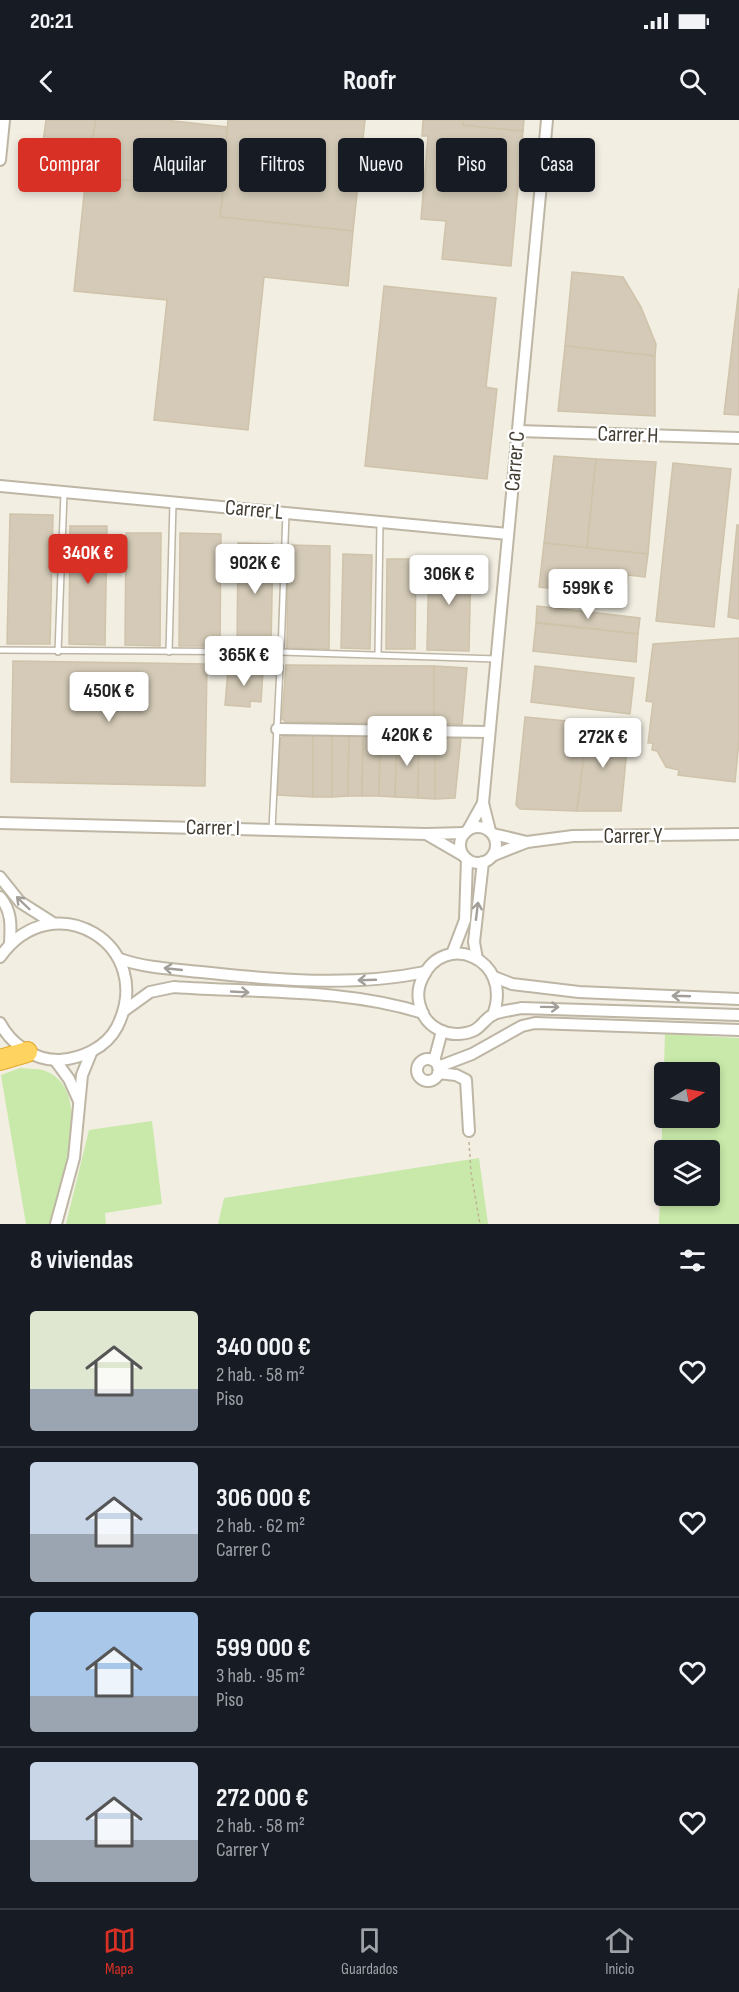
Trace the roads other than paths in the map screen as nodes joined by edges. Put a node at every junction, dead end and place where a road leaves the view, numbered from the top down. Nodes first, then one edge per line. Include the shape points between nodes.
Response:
1 (4, 120) edge
2 (547, 120) edge
3 (0, 160) edge
4 (518, 432) junction
5 (739, 438) edge
6 (0, 486) edge
7 (64, 493) junction
8 (173, 503) junction
9 (286, 513) junction
10 (380, 522) junction
11 (508, 534) junction
12 (0, 650) edge
13 (58, 652) junction
14 (169, 652) junction
15 (280, 652) junction
16 (378, 655) junction
17 (496, 659) junction
18 (280, 667) dead end
19 (277, 729) junction
20 (489, 732) junction
21 (483, 803) junction
22 (3, 821) edge
23 (272, 829) junction
24 (466, 831) junction
25 (492, 833) junction
26 (426, 834) junction
27 (739, 834) edge
28 (527, 842) junction
29 (494, 855) junction
30 (466, 857) junction
31 (483, 862) junction
32 (0, 877) edge
33 (0, 897) edge
34 (53, 922) junction
35 (10, 943) junction
36 (452, 954) junction
37 (0, 957) edge
38 (120, 959) junction
39 (477, 959) junction
40 (425, 972) junction
41 (494, 977) junction
42 (739, 999) edge
43 (125, 1010) junction
44 (423, 1013) junction
45 (493, 1015) junction
46 (739, 1015) edge
47 (0, 1023) edge
48 (739, 1030) edge
49 (442, 1032) junction
50 (27, 1052) junction
51 (91, 1053) junction
52 (0, 1060) edge
53 (55, 1060) junction
54 (437, 1067) junction
55 (79, 1102) junction
56 (469, 1131) road end
57 (56, 1224) edge

1 - 3 street
2 - 4 street, Carrer C
4 - 5 street, Carrer H
4 - 11 street, Carrer C
6 - 7 street, Carrer L
7 - 8 street, Carrer L
7 - 13 lane
8 - 9 street, Carrer L
8 - 14 lane
9 - 10 street, Carrer L
9 - 15 lane
10 - 11 street, Carrer L
10 - 16 lane
11 - 17 street, Carrer C
12 - 13 lane
13 - 14 lane
14 - 15 lane
15 - 16 lane
16 - 17 lane
17 - 20 street, Carrer C
18 - 19 lane
19 - 20 street
19 - 23 lane
20 - 21 street, Carrer C
21 - 24 street, Carrer C
21 - 25 street, Carrer C
22 - 23 street, Carrer I
23 - 26 street, Carrer I
24 - 25 street via 478,826
24 - 26 street, Carrer I
24 - 30 street via 460,846
25 - 28 street, Carrer Y
25 - 29 street via 496,840
26 - 30 street, Carrer I
27 - 28 street, Carrer Y via 573,836
28 - 29 street, Carrer Y
29 - 31 street
30 - 31 street
30 - 36 street via 465,920
39 -> 31 street via 474,942
34 -> 32 street via 20,902
33 - 35 street via 12,922
34 - 35 street via 30,929
34 - 38 street via 79,926 103,938
35 - 37 street
36 - 39 street
36 - 40 street via 438,959
40 -> 38 street via 362,981 240,977 139,965
38 - 43 street via 127,984
39 - 41 street via 486,964
40 - 44 street via 418,986
42 -> 41 street via 579,992 512,984
41 - 45 street via 498,1002
43 -> 44 street via 150,992 174,987 346,997 391,1003
43 - 51 street via 112,1035
44 - 49 street
45 -> 46 street via 546,1006
45 - 49 street via 471,1033
47 - 50 street via 6,1035
48 - 54 street via 535,1023
49 - 54 street
50 - 52 highway
50 - 53 street
51 - 53 street
51 - 55 street via 82,1075
53 - 55 street
54 - 56 street via 466,1080
55 - 57 street via 74,1158

